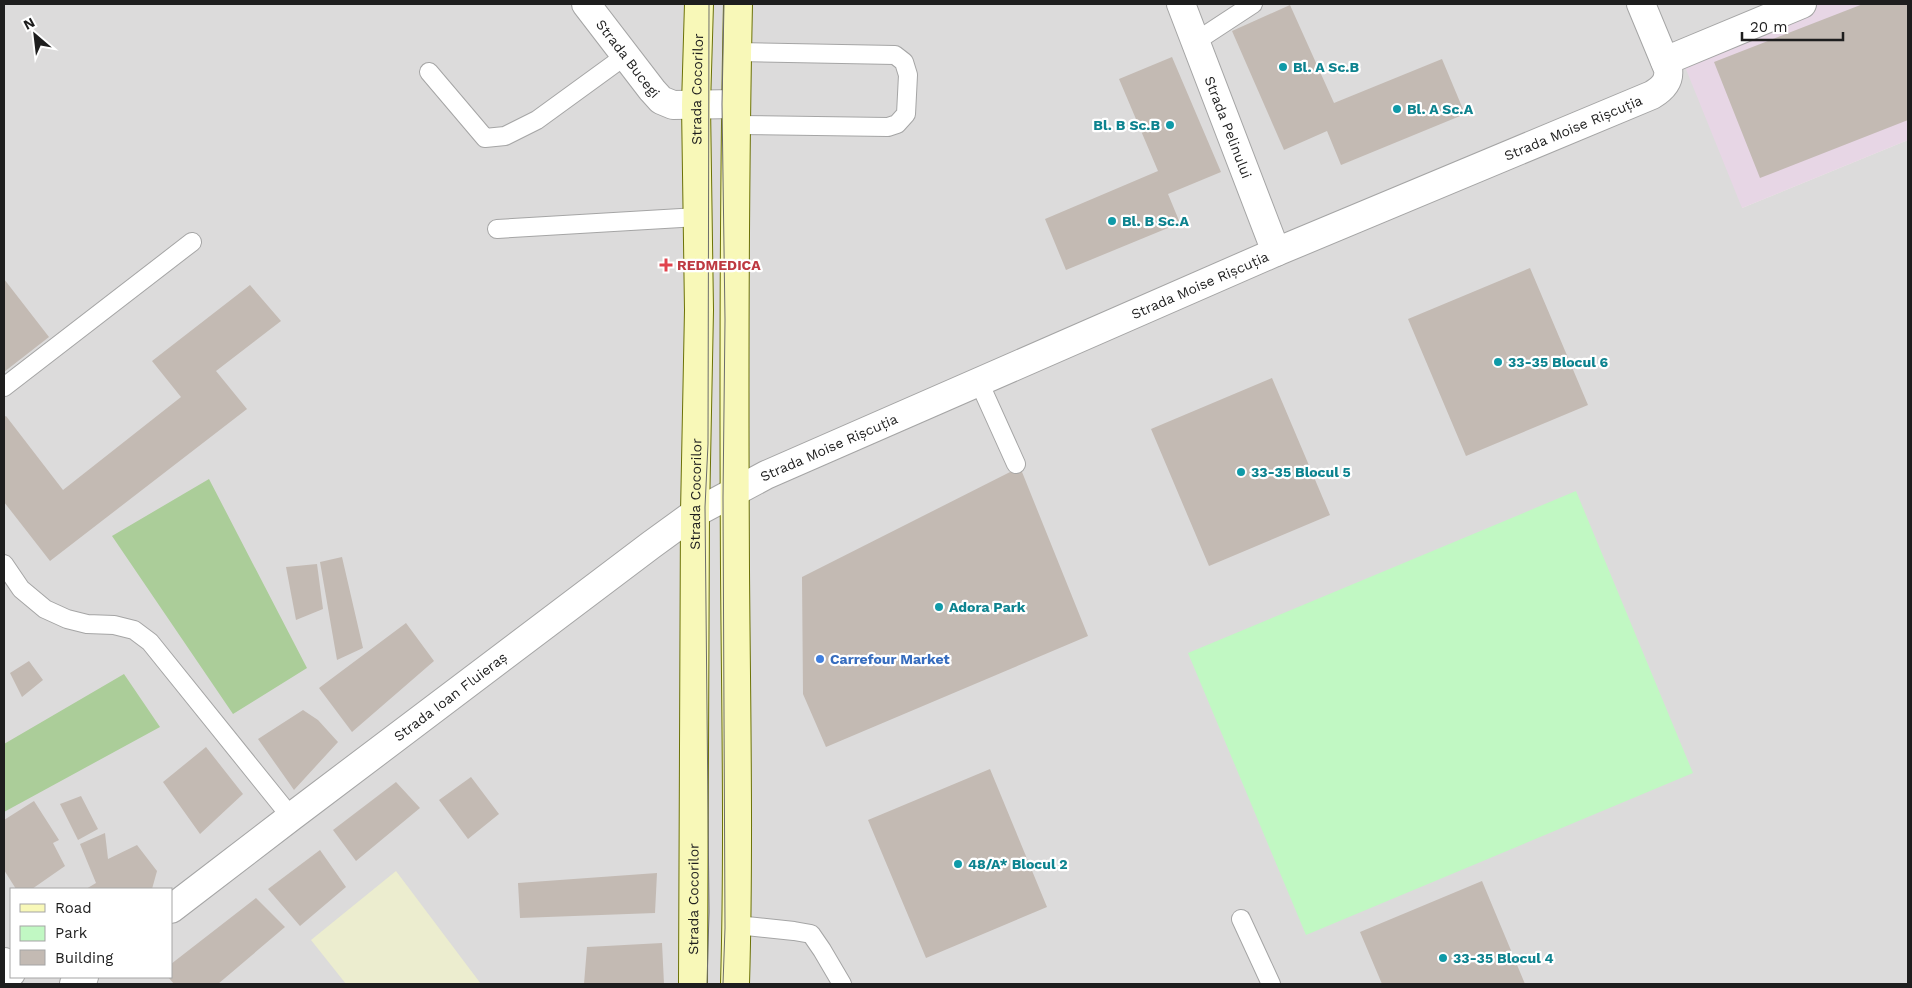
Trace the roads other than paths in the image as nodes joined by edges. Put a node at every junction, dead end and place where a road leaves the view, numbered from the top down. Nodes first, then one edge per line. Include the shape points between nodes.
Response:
1 (586, 4) edge
2 (699, 4) edge
3 (738, 4) edge
4 (1181, 4) edge
5 (1253, 4) edge
6 (1641, 4) edge
7 (1802, 4) edge
8 (1195, 42) junction
9 (737, 52) junction
10 (625, 56) junction
11 (428, 72) dead end
12 (1666, 72) junction
13 (696, 105) junction
14 (736, 114) junction
15 (698, 217) junction
16 (497, 229) dead end
17 (192, 242) dead end
18 (1276, 252) junction
19 (979, 382) junction
20 (4, 387) edge
21 (1016, 464) dead end
22 (735, 490) junction
23 (695, 513) junction
24 (4, 564) edge
25 (290, 817) junction
26 (172, 908) edge
27 (1241, 920) dead end
28 (737, 925) junction
29 (693, 984) edge
30 (735, 984) edge
31 (842, 984) edge
32 (1271, 984) edge

1 - 10 street, Strada Bucegi
2 - 13 main road, Strada Cocorilor
3 - 9 main road
4 - 8 street, Strada Pelinului
5 - 8 lane
6 - 12 street
7 - 12 street, Strada Moise Rișcuția
8 - 18 street, Strada Pelinului
9 - 14 main road
9 - 14 lane via 895,54 904,62 908,75 906,114 897,124 888,127
10 - 11 lane via 537,120 505,136 485,138
10 - 13 street, Strada Bucegi via 662,100 673,105
12 - 18 street, Strada Moise Rișcuția via 1660,90 1652,95
13 - 14 street, Strada Bucegi
13 - 15 main road, Strada Cocorilor
14 - 22 main road
15 - 16 lane
15 - 23 main road, Strada Cocorilor
17 - 20 lane
18 - 19 street, Strada Moise Rișcuția
19 - 21 lane
19 - 22 street, Strada Moise Rișcuția
22 - 23 street, Strada Ioan Fluieraș
22 - 28 main road
23 - 25 street, Strada Ioan Fluieraș
23 - 29 main road, Strada Cocorilor
24 - 25 lane via 21,589 45,609 87,624 134,630 150,642
25 - 26 street, Strada Ioan Fluieraș
27 - 32 lane
28 - 30 main road
28 - 31 lane via 811,934

